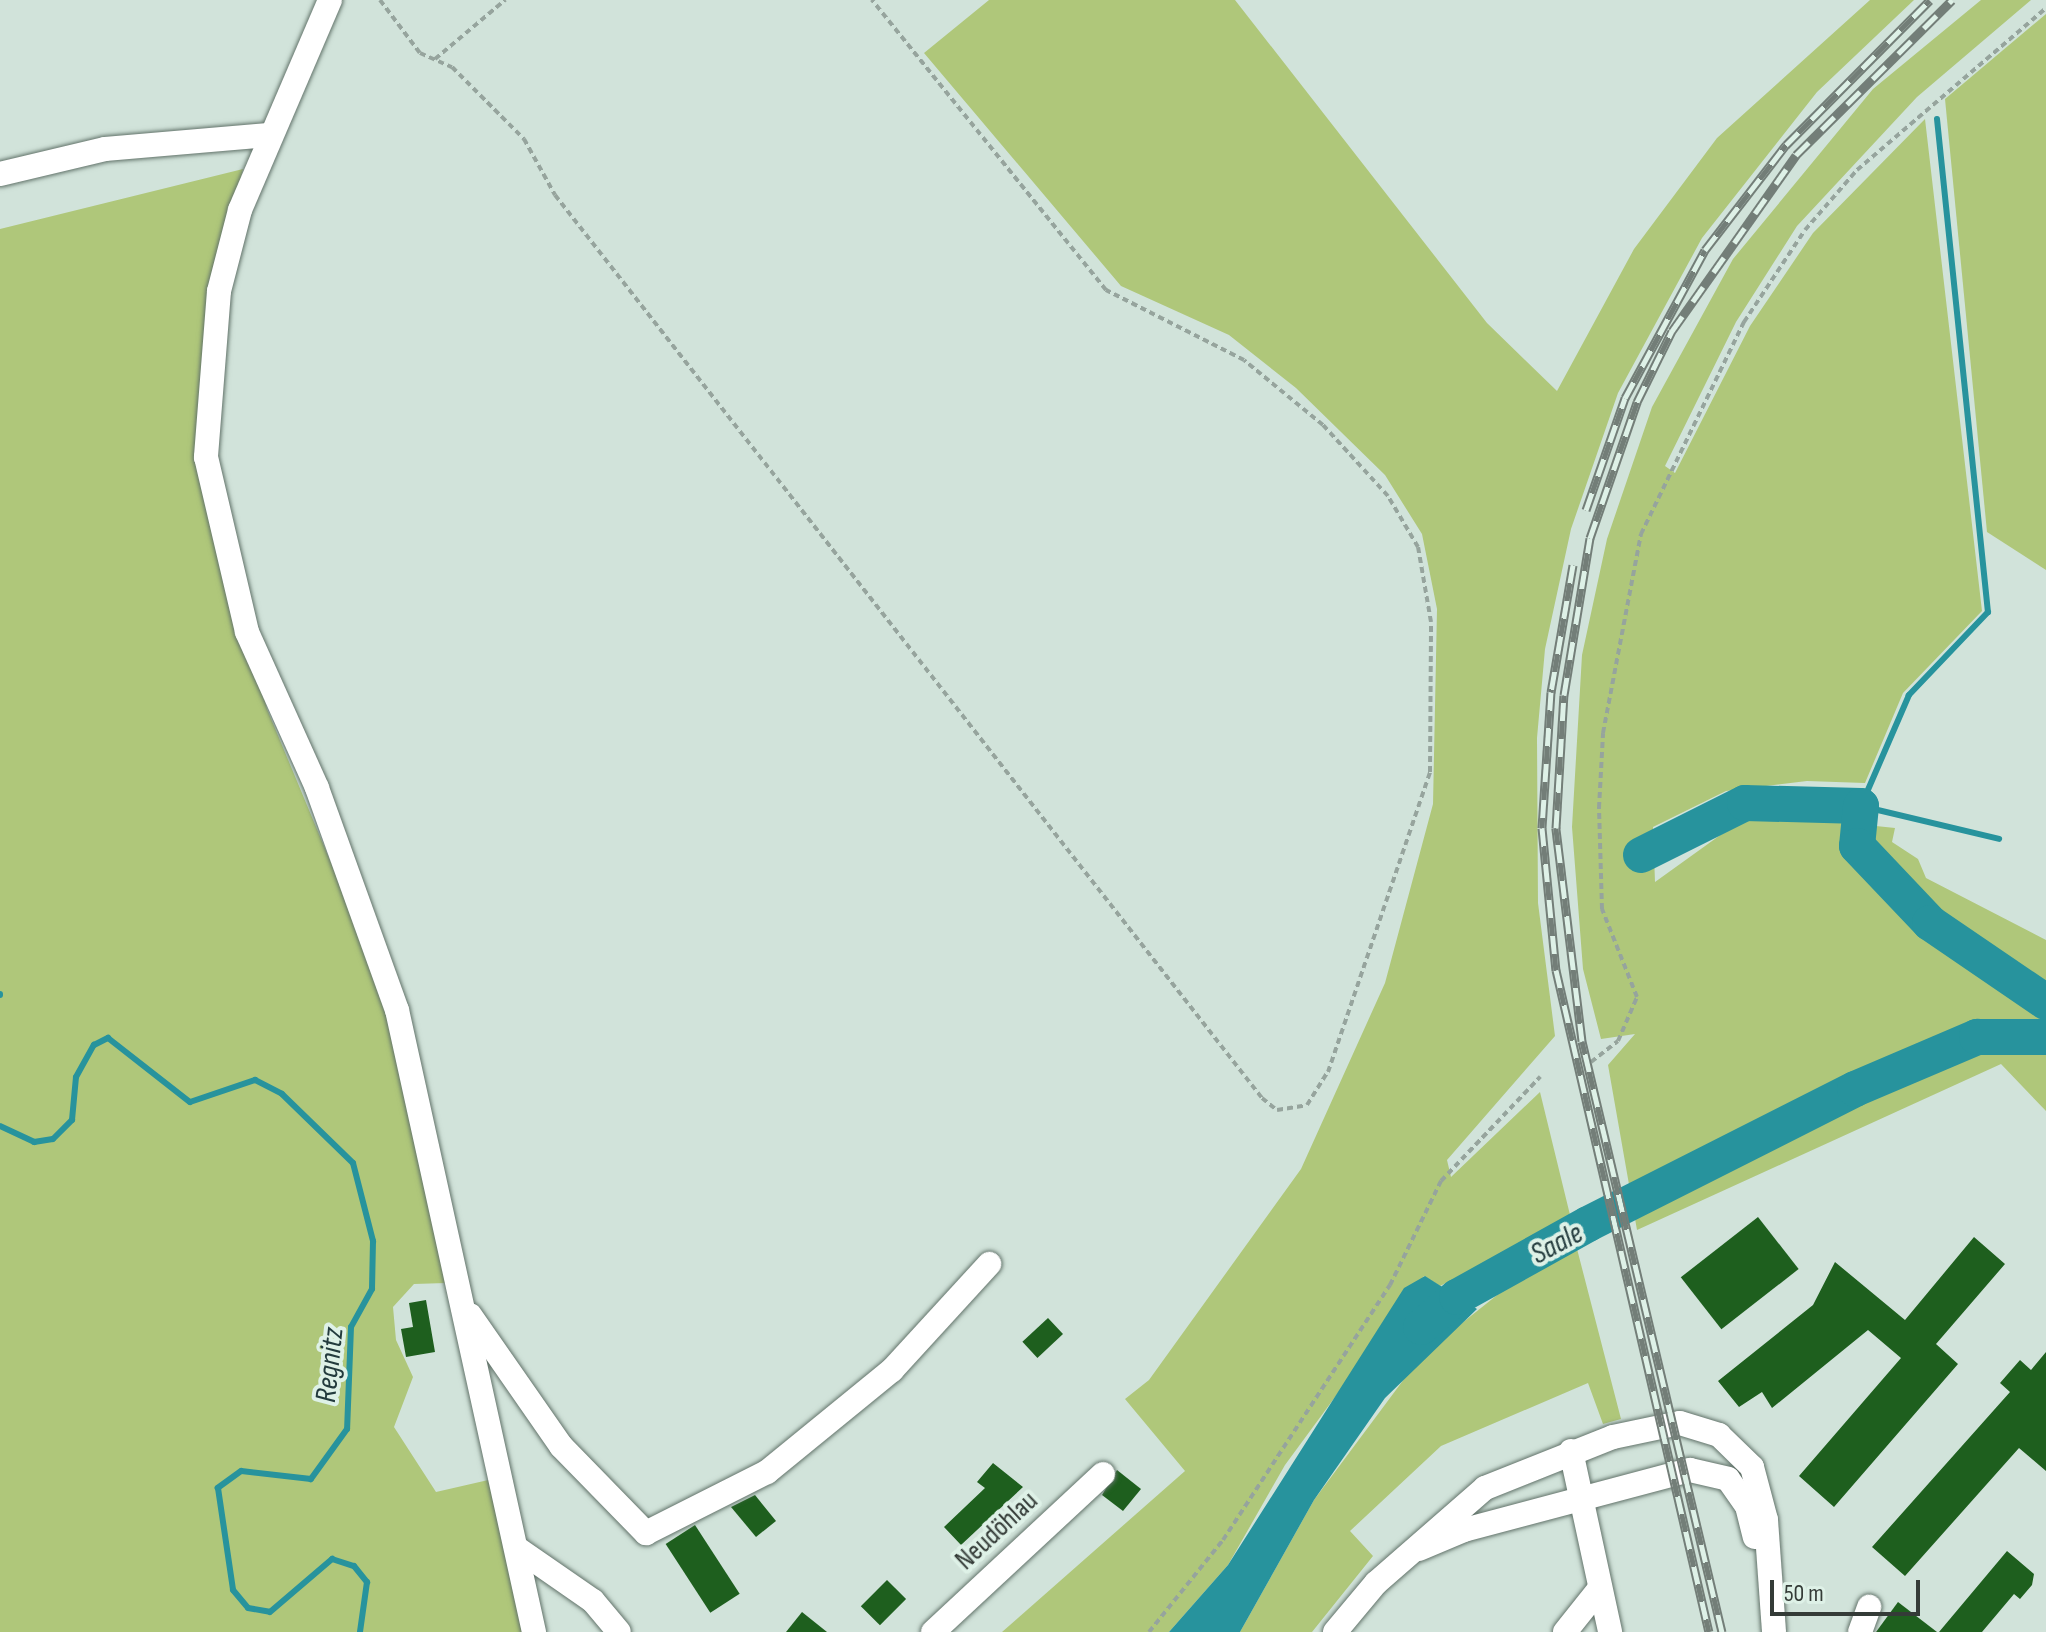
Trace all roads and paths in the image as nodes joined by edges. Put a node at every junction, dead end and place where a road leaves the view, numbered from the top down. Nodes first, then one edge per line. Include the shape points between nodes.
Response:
1 (330, 0) edge
2 (380, 0) edge
3 (505, 0) edge
4 (872, 0) edge
5 (2046, 8) edge
6 (435, 59) junction
7 (268, 135) junction
8 (0, 174) edge
9 (1591, 1062) dead end
10 (1540, 1077) dead end
11 (989, 1264) dead end
12 (463, 1304) junction
13 (1571, 1451) junction
14 (1103, 1474) dead end
15 (1580, 1498) junction
16 (518, 1549) junction
17 (1410, 1553) junction
18 (1600, 1588) junction
19 (1769, 1592) junction
20 (1869, 1607) dead end
21 (534, 1632) edge
22 (619, 1632) edge
23 (933, 1632) edge
24 (1149, 1632) edge
25 (1335, 1632) edge
26 (1565, 1632) edge
27 (1610, 1632) edge
28 (1774, 1632) edge
29 (1860, 1632) edge

1 - 7 street
2 - 6 path via 420,53
3 - 6 path
4 - 6 path via 1106,290 1244,360 1301,406 1388,496 1418,547 1431,622 1430,772 1328,1072 1307,1105 1277,1110 1262,1098 555,195 524,139
5 - 9 path via 1857,170 1805,230 1744,322 1641,534 1603,733 1599,808 1602,909 1637,997 1618,1041
7 - 8 street via 105,149
7 - 12 street via 219,291 206,457 247,632 317,788 397,1010
10 - 24 path via 1441,1181 1390,1285 1223,1540
11 - 12 street via 892,1370 767,1472 646,1533 561,1446
12 - 16 street
13 - 15 street
13 - 17 street via 1485,1488
13 - 19 street via 1680,1423 1719,1435 1752,1467 1760,1487
14 - 23 street, Neudöhlau
15 - 17 street
15 - 18 street
15 - 19 street via 1712,1471 1747,1506
16 - 21 street
16 - 22 street via 593,1601
17 - 25 street
18 - 26 street
18 - 27 street
19 - 28 street
20 - 29 street

